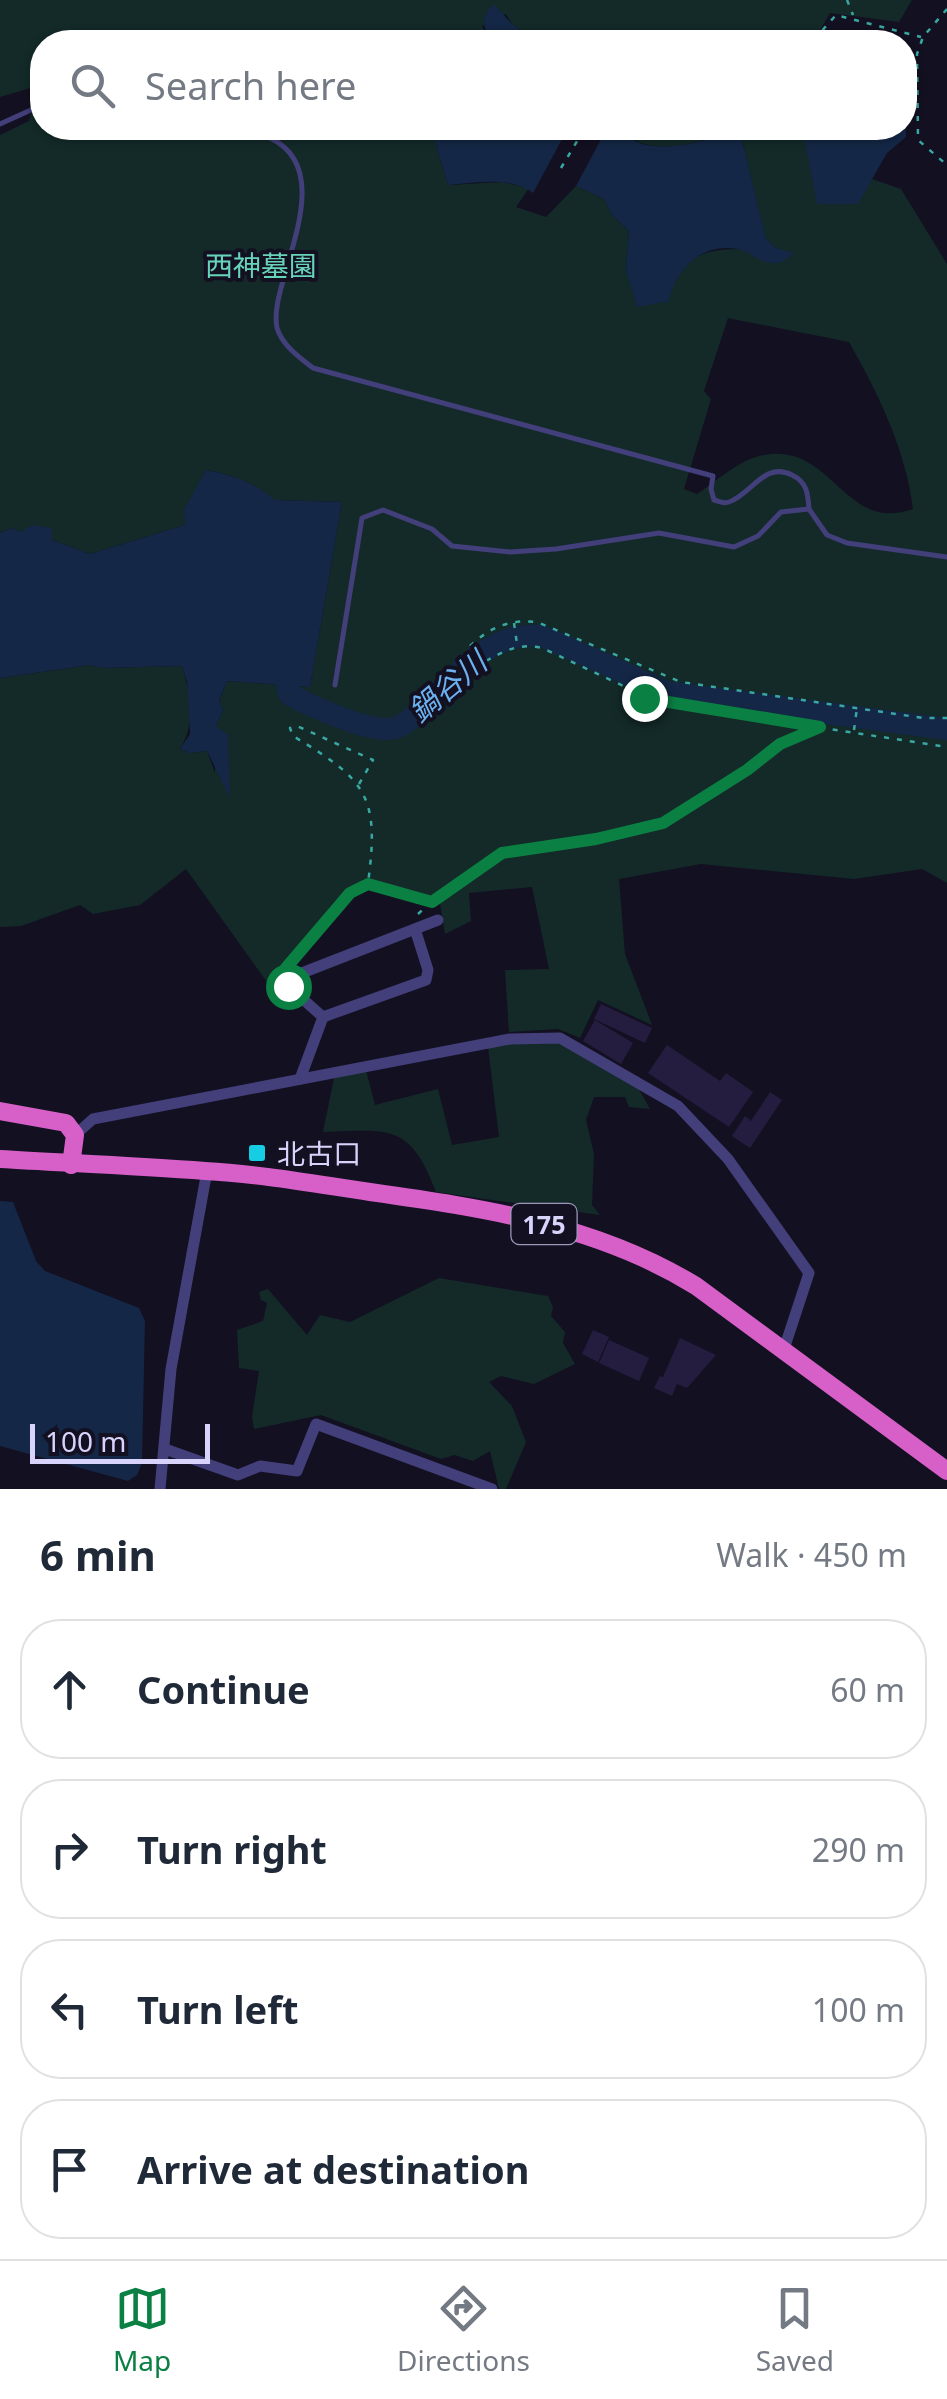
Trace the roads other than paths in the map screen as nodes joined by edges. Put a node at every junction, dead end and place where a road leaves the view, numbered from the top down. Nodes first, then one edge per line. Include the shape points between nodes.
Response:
1 (30, 110) edge
2 (0, 124) edge
3 (273, 140) edge
4 (809, 509) junction
5 (947, 557) edge
6 (335, 685) dead end
7 (438, 920) dead end
8 (415, 929) junction
9 (322, 1017) junction
10 (300, 1079) junction
11 (0, 1111) edge
12 (76, 1135) junction
13 (0, 1159) edge
14 (71, 1164) junction
15 (208, 1171) junction
16 (784, 1349) junction
17 (165, 1448) junction
18 (947, 1470) edge
19 (160, 1489) edge
20 (492, 1489) edge

1 - 2 lane
3 - 4 lane via 297,166 303,207 277,302 277,329 313,368 713,476 714,500 724,503 764,476 790,474 808,493
4 - 5 lane via 828,535 847,544
4 - 6 lane via 780,512 758,536 734,547 659,533 510,552 452,546 383,510 362,518
7 - 8 street
8 - 9 street via 426,980
8 - 9 street via 289,978 288,986
9 - 10 street
10 - 12 street via 93,1119
10 - 16 street via 510,1039 560,1038 577,1045 678,1106 728,1159 809,1272
11 - 12 highway via 66,1124
12 - 14 highway
13 - 14 highway, 175
14 - 15 highway, 175
15 - 16 highway, 175 via 457,1204 582,1232 665,1267
15 - 17 street via 172,1369
16 - 18 highway, 175
17 - 19 street
17 - 20 street via 238,1475 260,1466 297,1471 316,1424

